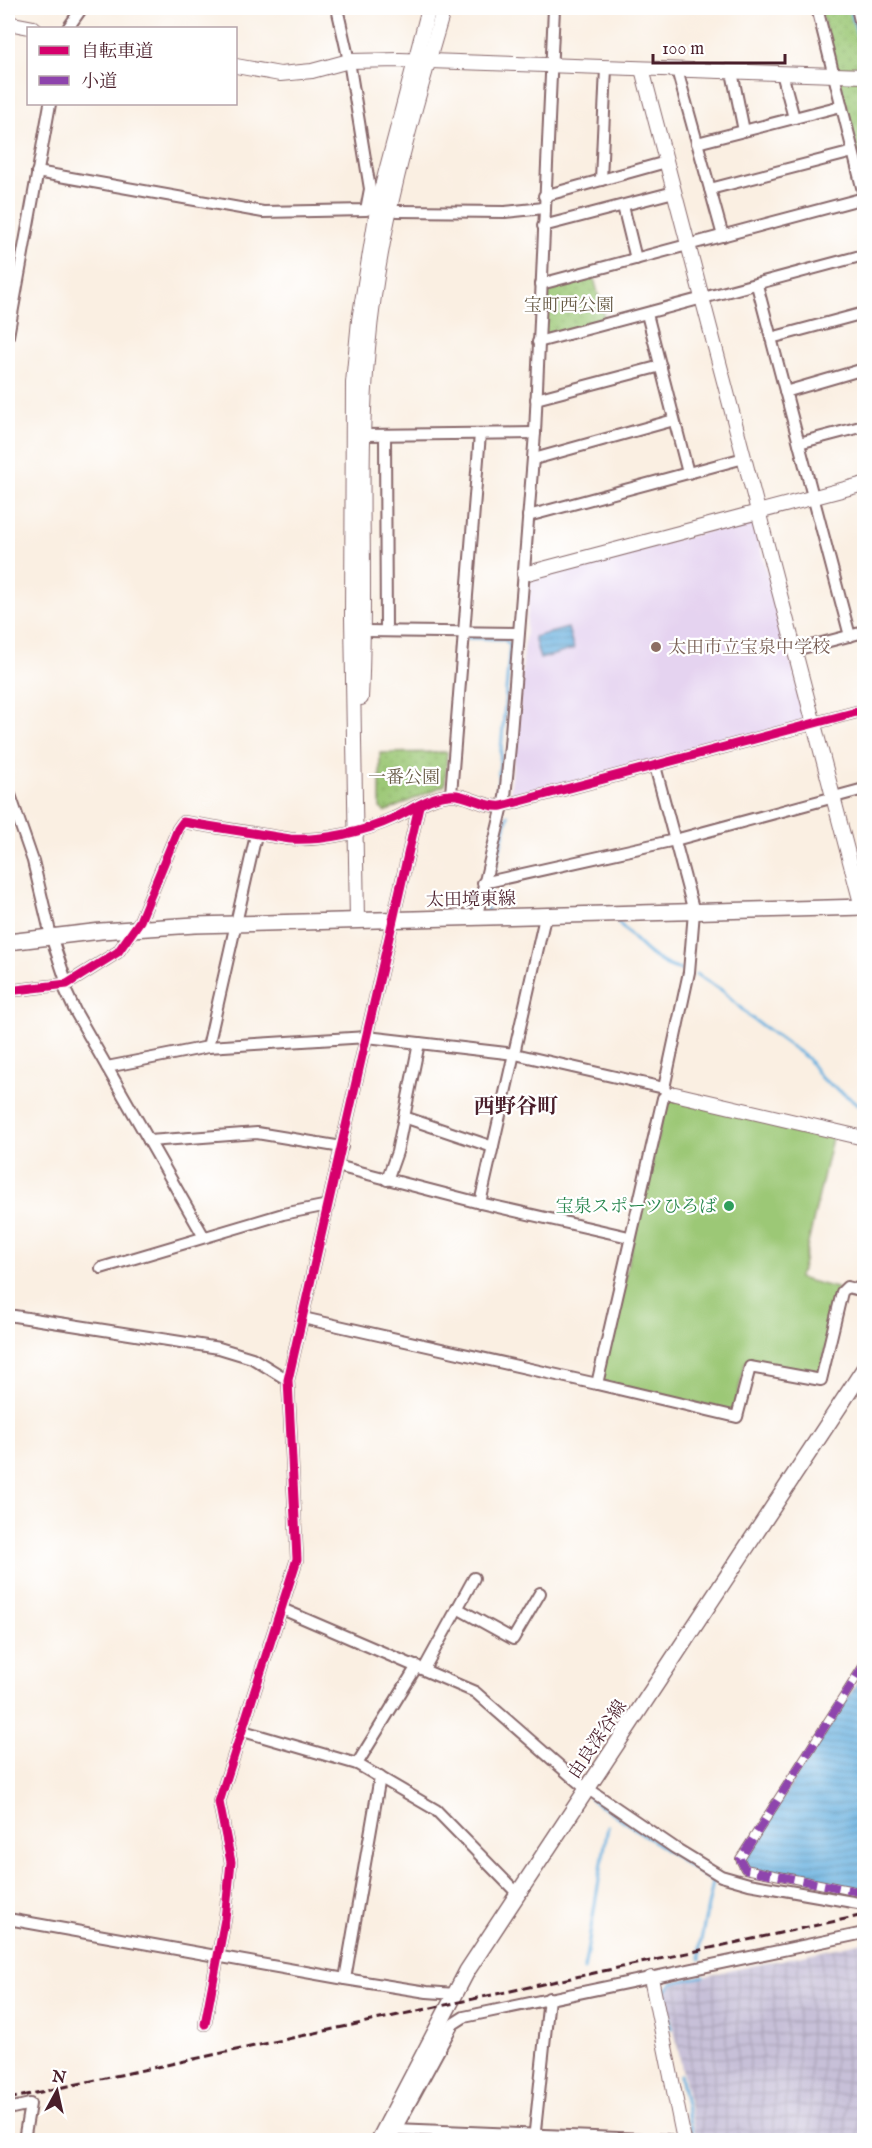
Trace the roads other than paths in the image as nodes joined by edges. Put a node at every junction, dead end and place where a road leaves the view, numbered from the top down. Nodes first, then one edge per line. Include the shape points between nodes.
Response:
1 (82, 8) edge
2 (337, 8) edge
3 (429, 8) edge
4 (444, 8) edge
5 (554, 8) edge
6 (816, 8) edge
7 (857, 8) edge
8 (862, 21) edge
9 (8, 23) edge
10 (29, 27) edge
11 (69, 27) edge
12 (864, 38) edge
13 (349, 61) junction
14 (421, 61) junction
15 (237, 66) edge
16 (549, 66) junction
17 (606, 68) junction
18 (642, 69) junction
19 (677, 70) junction
20 (732, 72) junction
21 (782, 73) junction
22 (834, 75) junction
23 (864, 76) edge
24 (50, 105) edge
25 (841, 106) junction
26 (794, 118) junction
27 (744, 131) junction
28 (697, 143) junction
29 (853, 152) junction
30 (666, 162) junction
31 (37, 172) junction
32 (601, 180) junction
33 (710, 189) junction
34 (674, 192) junction
35 (544, 196) junction
36 (864, 196) edge
37 (623, 206) junction
38 (544, 208) junction
39 (397, 211) dead end
40 (543, 226) junction
41 (723, 236) junction
42 (688, 245) junction
43 (864, 255) edge
44 (636, 259) junction
45 (541, 284) junction
46 (757, 285) junction
47 (702, 299) junction
48 (864, 313) edge
49 (647, 314) junction
50 (8, 336) edge
51 (771, 338) junction
52 (538, 342) junction
53 (661, 366) junction
54 (864, 369) edge
55 (785, 393) junction
56 (536, 399) junction
57 (674, 420) junction
58 (864, 426) edge
59 (535, 433) junction
60 (480, 434) junction
61 (364, 435) junction
62 (385, 435) junction
63 (799, 443) junction
64 (744, 458) junction
65 (534, 459) junction
66 (688, 473) junction
67 (864, 484) edge
68 (813, 498) junction
69 (758, 512) junction
70 (528, 516) junction
71 (524, 574) junction
72 (365, 631) junction
73 (386, 631) junction
74 (463, 632) junction
75 (864, 632) edge
76 (518, 633) junction
77 (850, 636) junction
78 (795, 650) junction
79 (864, 710) edge
80 (814, 724) junction
81 (655, 766) junction
82 (864, 789) edge
83 (451, 794) junction
84 (9, 796) edge
85 (833, 798) junction
86 (419, 806) junction
87 (502, 806) junction
88 (355, 826) junction
89 (256, 835) junction
90 (675, 840) junction
91 (859, 870) edge
92 (483, 883) junction
93 (863, 907) edge
94 (694, 912) junction
95 (545, 916) junction
96 (476, 919) junction
97 (394, 920) junction
98 (357, 921) junction
99 (237, 924) junction
100 (136, 928) junction
101 (51, 936) junction
102 (8, 942) edge
103 (65, 984) junction
104 (8, 991) edge
105 (367, 1037) junction
106 (419, 1043) junction
107 (208, 1047) junction
108 (515, 1054) junction
109 (107, 1067) junction
110 (669, 1092) junction
111 (404, 1117) junction
112 (864, 1138) edge
113 (149, 1141) junction
114 (342, 1147) junction
115 (493, 1147) junction
116 (337, 1166) junction
117 (387, 1180) junction
118 (480, 1203) junction
119 (328, 1205) junction
120 (204, 1237) junction
121 (629, 1237) junction
122 (100, 1268) dead end
123 (864, 1291) edge
124 (8, 1315) edge
125 (303, 1318) junction
126 (864, 1369) edge
127 (288, 1380) junction
128 (597, 1384) junction
129 (474, 1578) dead end
130 (540, 1593) dead end
131 (457, 1608) junction
132 (282, 1609) junction
133 (864, 1665) edge
134 (421, 1667) junction
135 (243, 1731) junction
136 (357, 1764) junction
137 (380, 1777) junction
138 (587, 1788) junction
139 (517, 1893) junction
140 (864, 1893) edge
141 (864, 1904) edge
142 (8, 1919) edge
143 (864, 1933) edge
144 (217, 1956) junction
145 (651, 1978) junction
146 (345, 1979) junction
147 (456, 1994) junction
148 (549, 1998) junction
149 (205, 2024) dead end
150 (8, 2109) edge
151 (395, 2129) junction
152 (534, 2138) edge
153 (24, 2140) edge
154 (379, 2140) edge
155 (390, 2140) edge
156 (668, 2140) edge
157 (684, 2140) edge

1 - 11 street
2 - 13 street
3 - 14 street
4 - 14 street
5 - 16 street
6 - 22 street
7 - 8 street
8 - 12 street
9 - 10 street
13 - 14 street
13 - 15 street via 288,73
13 - 31 street via 370,189 366,210 263,212
14 - 16 street
14 - 61 street via 374,288
14 - 88 street via 373,230 353,382
16 - 17 street
16 - 35 street
17 - 18 street
17 - 32 street
18 - 19 street
18 - 30 street
19 - 20 street
19 - 28 street
20 - 21 street
20 - 27 street
21 - 22 street
21 - 26 street
22 - 23 street
22 - 25 street
24 - 31 street
25 - 26 street
25 - 29 street
26 - 27 street
27 - 28 street
28 - 33 street
29 - 33 street
29 - 36 street
30 - 32 street
30 - 34 street
31 - 50 street
32 - 35 street
33 - 41 street
34 - 37 street
34 - 42 street
35 - 38 street
36 - 41 street
37 - 40 street
37 - 44 street
38 - 39 street via 505,212
38 - 40 street
40 - 45 street
41 - 42 street
42 - 44 street
42 - 47 street
43 - 46 street
44 - 45 street
45 - 52 street
46 - 47 street
46 - 51 street
47 - 49 street
47 - 64 street
48 - 51 street
49 - 52 street
49 - 53 street
51 - 55 street
52 - 56 street
53 - 56 street
53 - 57 street
54 - 55 street
55 - 63 street
56 - 59 street
57 - 65 street
57 - 66 street
58 - 63 street
59 - 60 street
59 - 65 street
60 - 62 street
60 - 74 street
61 - 62 street
61 - 72 street
62 - 73 street
63 - 68 street
64 - 66 street
64 - 69 street
65 - 70 street
66 - 70 street
67 - 68 street
68 - 69 street
68 - 77 street
69 - 71 street
69 - 78 street
70 - 71 street
71 - 76 street
72 - 73 street
72 - 88 street
73 - 74 street
74 - 76 street
74 - 83 street
75 - 77 street
76 - 87 street
77 - 78 street
78 - 80 street
79 - 80 street
80 - 81 street
80 - 85 street
81 - 87 street
81 - 90 street
82 - 85 street
83 - 86 street
83 - 87 street via 493,807
84 - 101 street via 33,861
85 - 90 street
85 - 91 street
86 - 88 street via 390,820
86 - 97 street
87 - 92 street
88 - 89 street via 305,840
88 - 98 street
89 - 99 street
89 - 100 street via 183,822
90 - 92 street
90 - 94 street
91 - 93 street
92 - 96 street
93 - 94 main road, 太田境東線
94 - 95 main road, 太田境東線
94 - 110 street via 689,972
95 - 96 main road, 太田境東線
95 - 108 street
96 - 97 main road, 太田境東線
97 - 98 main road, 太田境東線
97 - 105 street
98 - 99 main road, 太田境東線
99 - 100 main road, 太田境東線
99 - 107 street
100 - 101 main road, 太田境東線
100 - 103 street via 118,952
101 - 102 main road, 太田境東線
101 - 103 street
103 - 104 street
103 - 109 street via 75,1011
105 - 106 street
105 - 107 street
105 - 114 street
106 - 108 street
106 - 111 street
107 - 109 street
108 - 110 street
108 - 115 street
109 - 113 street
110 - 112 street
110 - 121 street via 663,1098
111 - 115 street
111 - 117 street
113 - 114 street via 257,1133
113 - 120 street
114 - 116 street
115 - 118 street
116 - 117 street
116 - 119 street
117 - 118 street
118 - 121 street
119 - 120 street
119 - 125 street
120 - 122 street
121 - 128 street
123 - 128 street via 847,1287 843,1292 821,1380 750,1367 737,1417
124 - 127 street via 219,1348 252,1358
125 - 127 street
125 - 128 street
126 - 138 main road, 由良深谷線
127 - 132 street via 297,1559
129 - 131 street
130 - 131 street via 513,1639
131 - 134 street
132 - 134 street
132 - 135 street
133 - 140 street via 740,1859 745,1869
134 - 136 street
134 - 138 street via 475,1692
135 - 136 street
135 - 144 street via 219,1802 231,1862
136 - 137 street
137 - 139 street via 436,1810
137 - 146 street
138 - 139 main road, 由良深谷線
138 - 141 street via 721,1876
139 - 147 main road, 由良深谷線
142 - 144 street
143 - 145 street
144 - 146 street
144 - 149 street
145 - 148 street
145 - 157 street
146 - 147 street
147 - 154 main road, 由良深谷線
148 - 151 street via 458,2020
148 - 152 street
150 - 153 street via 30,2104
151 - 152 street
151 - 155 street
152 - 156 street

